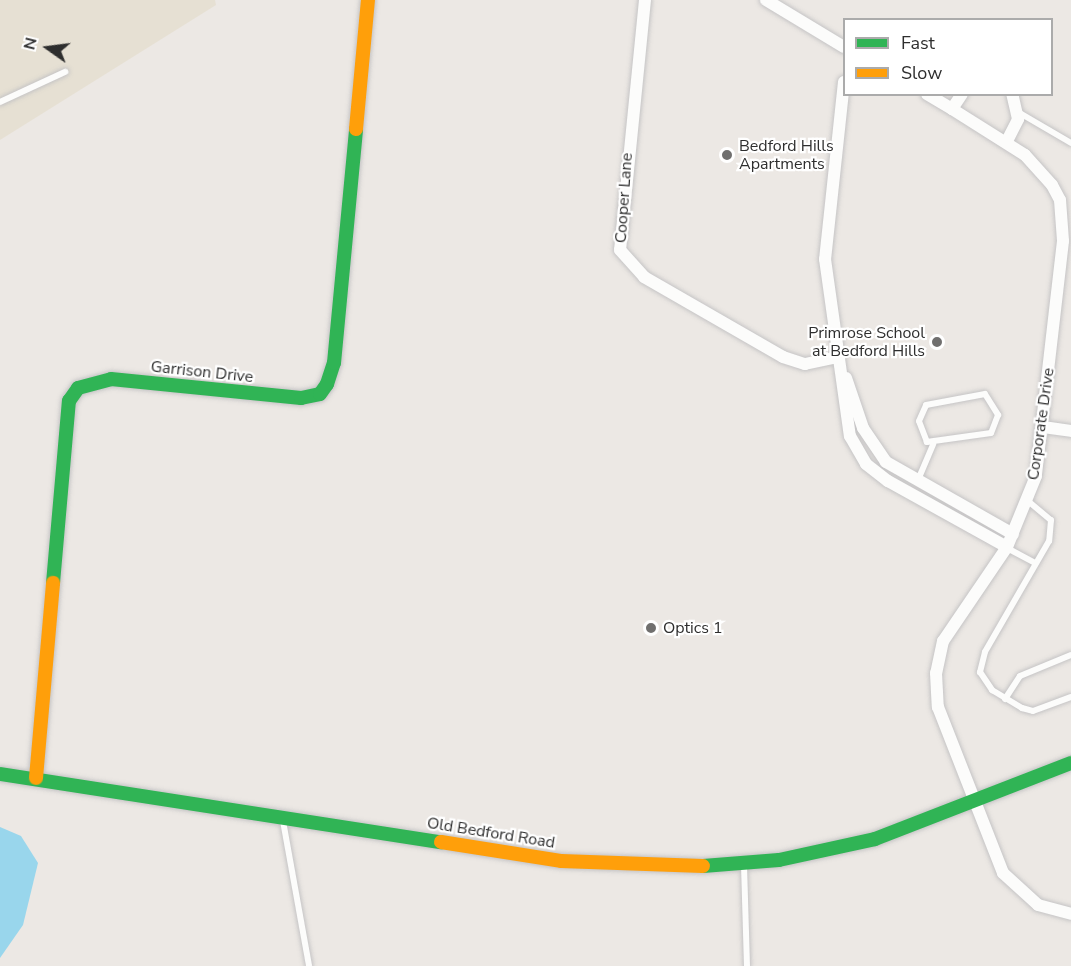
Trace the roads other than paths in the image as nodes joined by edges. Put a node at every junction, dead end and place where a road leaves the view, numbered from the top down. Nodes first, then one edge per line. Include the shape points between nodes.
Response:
1 (368, 0) edge
2 (645, 0) edge
3 (766, 0) edge
4 (843, 46) edge
5 (65, 72) dead end
6 (843, 91) edge
7 (930, 96) edge
8 (961, 96) edge
9 (1013, 96) edge
10 (0, 102) edge
11 (952, 109) junction
12 (1018, 112) junction
13 (1007, 141) junction
14 (1071, 143) edge
15 (1065, 199) edge
16 (839, 357) junction
17 (1043, 427) junction
18 (1071, 431) edge
19 (933, 444) junction
20 (916, 484) junction
21 (1028, 501) junction
22 (1013, 534) junction
23 (1007, 548) junction
24 (1033, 562) junction
25 (1071, 655) edge
26 (1071, 697) edge
27 (1005, 699) junction
28 (1071, 763) edge
29 (0, 774) edge
30 (36, 778) junction
31 (973, 805) junction
32 (282, 815) junction
33 (744, 864) junction
34 (1071, 914) edge
35 (309, 966) edge
36 (747, 966) edge

1 - 30 street, Garrison Drive via 334,363 320,394 301,398 111,379 78,388 69,401
2 - 16 street, Cooper Lane via 620,250 644,277 783,357 805,364
3 - 4 street
5 - 10 lane
6 - 16 street via 825,259
7 - 11 street
8 - 11 street
9 - 12 street
11 - 13 street, Corporate Drive
12 - 13 street
12 - 14 lane
13 - 15 street, Corporate Drive via 1040,169
15 - 17 street, Corporate Drive
16 - 20 street via 870,442 886,462
16 - 23 street via 846,421 866,464 910,497
17 - 18 street
17 - 21 street, Corporate Drive
19 - 19 lane via 991,433 998,415 995,402 985,394 926,405 919,422 927,442
19 - 20 lane
20 - 22 street
21 - 22 street, Corporate Drive
21 - 24 lane via 1047,513 1052,528
22 - 23 street, Corporate Drive
23 - 24 lane
23 - 31 street, Corporate Drive via 949,627 936,673 946,737
24 - 27 lane via 980,662 985,683
25 - 27 lane via 1020,676
26 - 27 lane via 1033,711
28 - 31 street, Old Bedford Road
29 - 30 street, Old Bedford Road
30 - 32 street, Old Bedford Road
31 - 33 street, Old Bedford Road via 875,839
31 - 34 street via 1012,886 1038,905
32 - 33 street, Old Bedford Road via 582,864
32 - 35 lane
33 - 36 lane

